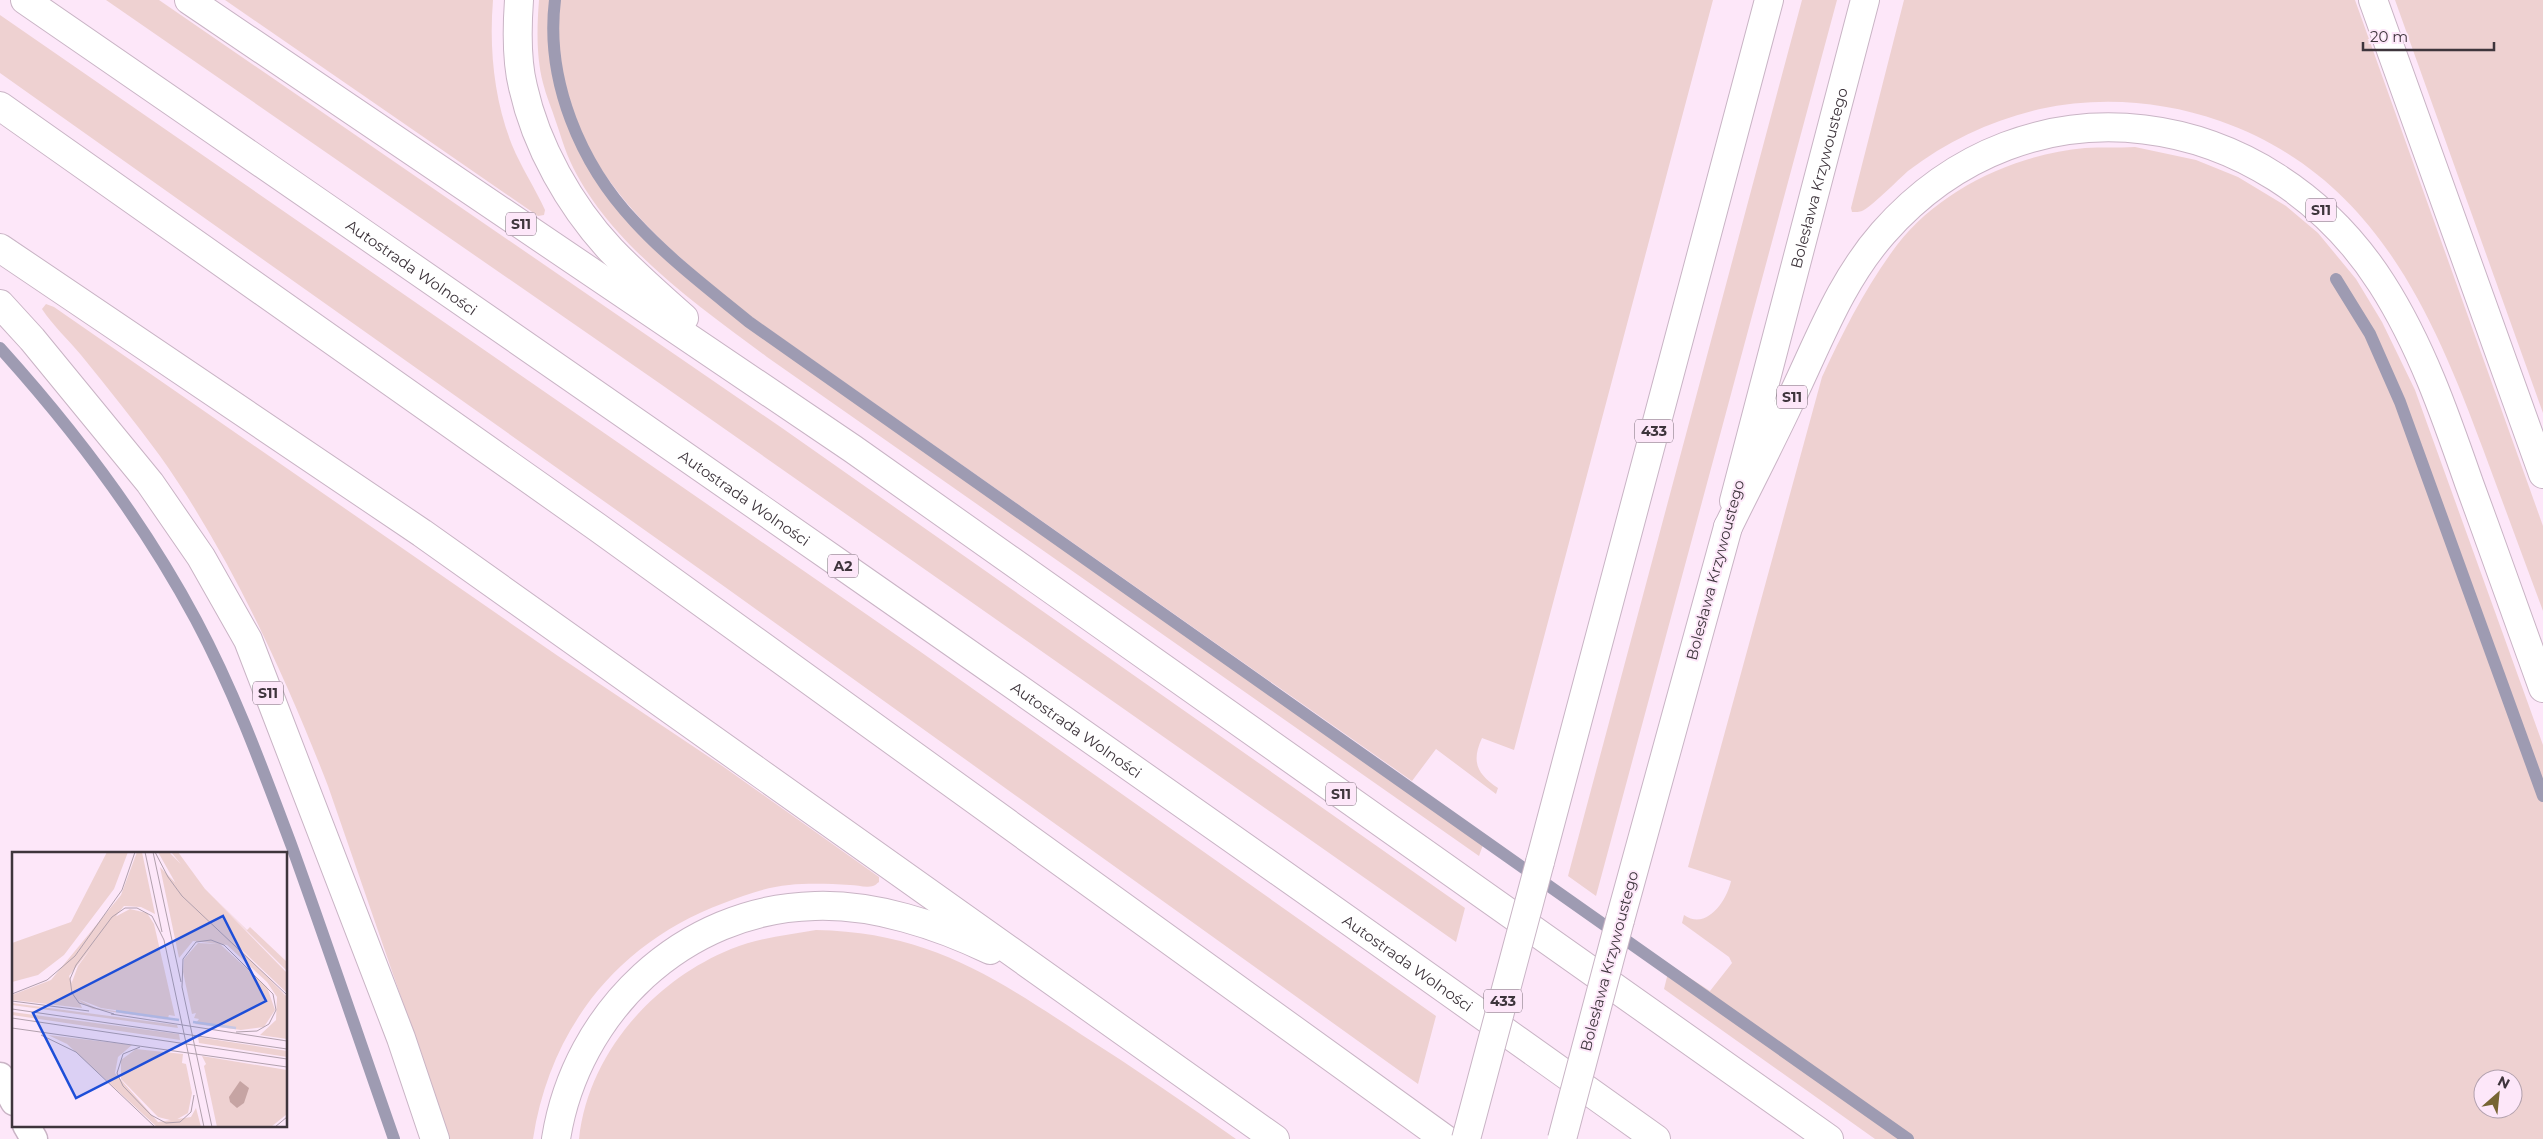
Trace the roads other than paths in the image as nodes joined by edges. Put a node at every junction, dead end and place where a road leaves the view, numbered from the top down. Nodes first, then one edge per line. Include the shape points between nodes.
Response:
1 (25, 0) edge
2 (189, 0) edge
3 (519, 0) edge
4 (1769, 0) edge
5 (1865, 0) edge
6 (2373, 0) edge
7 (0, 106) edge
8 (0, 248) edge
9 (0, 304) edge
10 (853, 449) junction
11 (2543, 474) edge
12 (1728, 527) junction
13 (2543, 688) edge
14 (1081, 1000) junction
15 (0, 1076) edge
16 (12, 1098) edge
17 (27, 1126) edge
18 (34, 1139) edge
19 (436, 1139) edge
20 (556, 1139) edge
21 (1275, 1139) edge
22 (1445, 1139) edge
23 (1466, 1139) edge
24 (1562, 1139) edge
25 (1656, 1139) edge
26 (1829, 1139) edge

1 - 25 main road, Autostrada Wolności / A2 via 608,402
2 - 10 main road, S11
3 - 10 main road via 517,24 522,86 542,142 576,206 611,250 687,320 739,357
4 - 23 main road, 433, bridge
5 - 12 main road, Bolesława Krzywoustego
6 - 11 main road
7 - 22 main road via 596,527
8 - 14 main road via 422,533
9 - 19 main road, S11 via 150,483 201,557 248,640 401,1038
10 - 26 main road, S11
12 - 13 main road, S11 via 1835,302 1871,248 1930,188 1984,157 2040,136 2105,128 2179,135 2232,152 2285,181 2337,226 2380,281 2400,313 2434,383
12 - 24 main road, Bolesława Krzywoustego / S11, bridge
14 - 20 main road via 1006,958 927,925 881,913 844,908 816,906 766,911 712,931 686,945 649,971 620,998 591,1039 567,1089
14 - 21 main road
15 - 16 lane
17 - 18 lane

